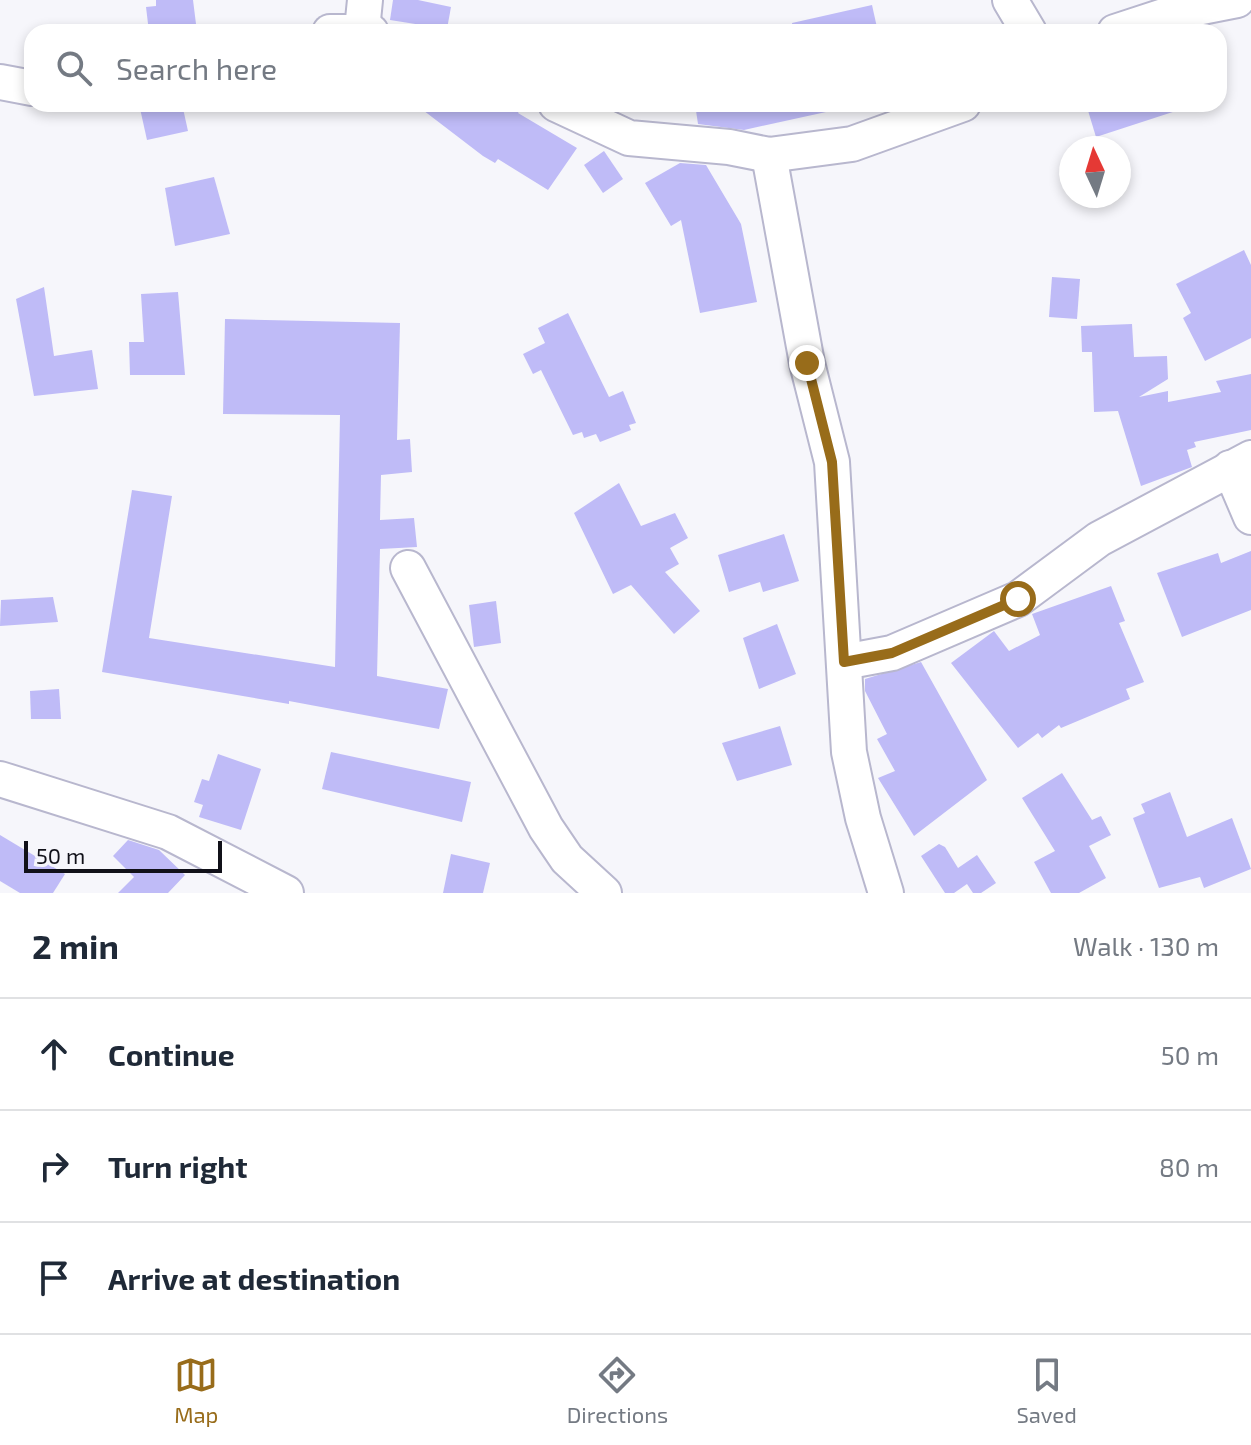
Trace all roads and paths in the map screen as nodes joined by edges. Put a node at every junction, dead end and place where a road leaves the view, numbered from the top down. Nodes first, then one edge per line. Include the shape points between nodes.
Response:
1 (1010, 0) edge
2 (1237, 0) edge
3 (1024, 24) edge
4 (1139, 24) edge
5 (0, 82) edge
6 (24, 86) edge
7 (573, 112) edge
8 (941, 112) edge
9 (769, 155) junction
10 (1240, 463) edge
11 (1251, 517) edge
12 (408, 568) dead end
13 (844, 662) junction
14 (0, 779) edge
15 (286, 893) edge
16 (604, 893) edge
17 (886, 893) edge

1 - 3 street
2 - 4 street
5 - 6 street
7 - 9 street via 629,138
8 - 9 street via 852,144
9 - 13 street via 807,363 832,462
10 - 11 street
10 - 13 street via 1099,539 1018,599 892,653
12 - 16 street via 546,828 567,859
13 - 17 street via 849,752
14 - 15 street via 168,832

